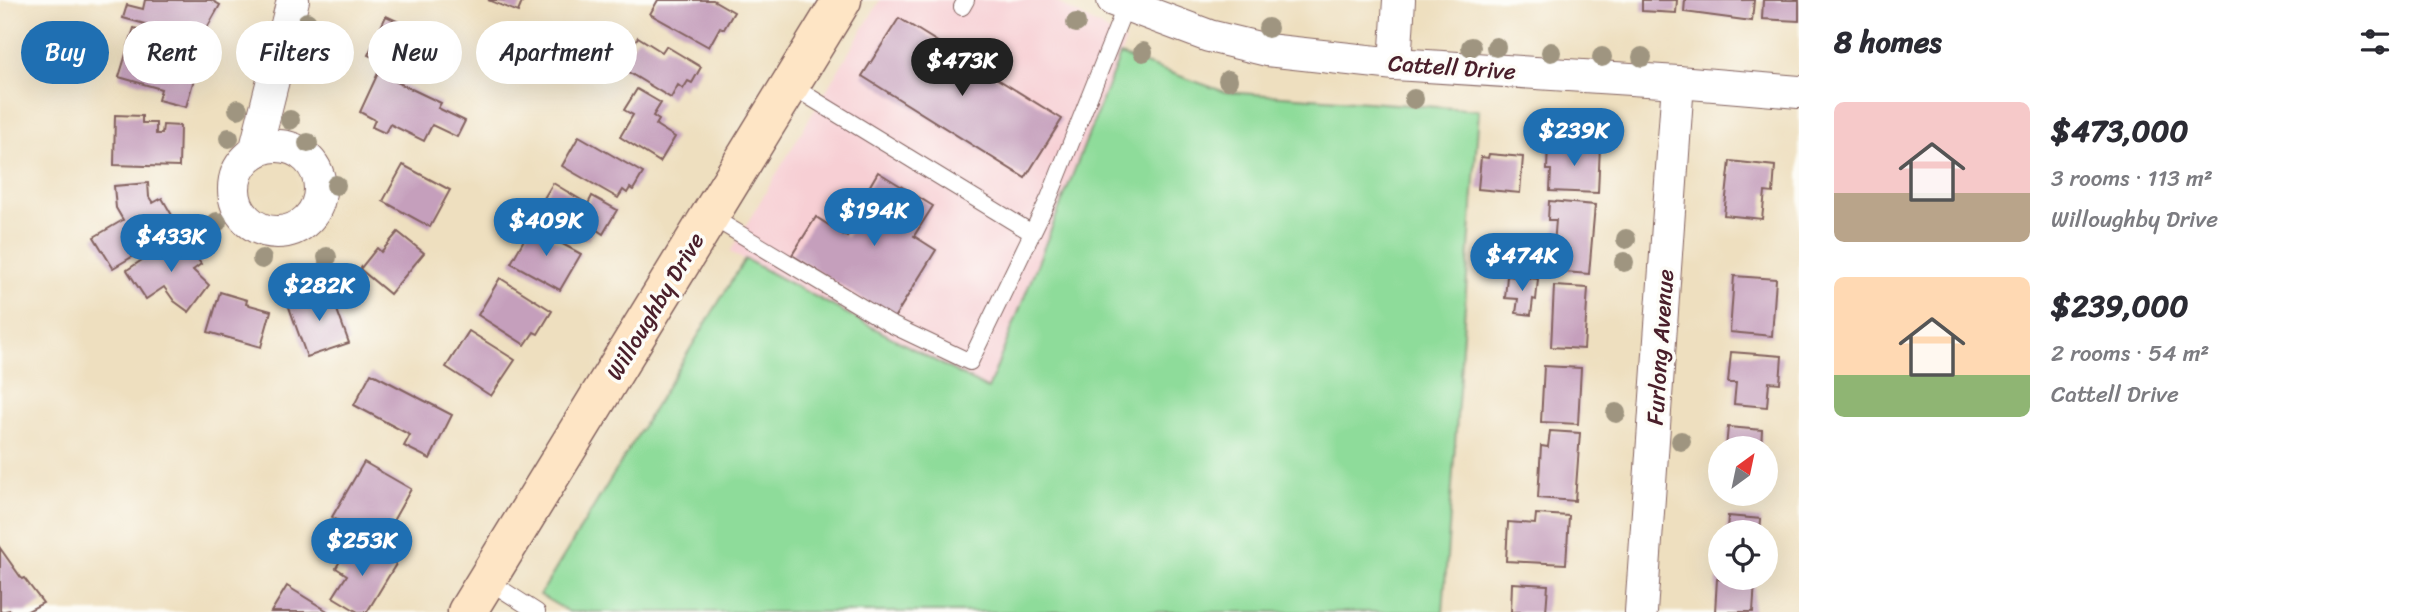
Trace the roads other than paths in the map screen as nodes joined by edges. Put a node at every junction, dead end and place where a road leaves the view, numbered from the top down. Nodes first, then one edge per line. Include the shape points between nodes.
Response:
1 (293, 0) edge
2 (842, 0) edge
3 (1399, 0) edge
4 (1119, 3) edge
5 (1395, 64) junction
6 (1678, 82) junction
7 (790, 85) junction
8 (1799, 92) edge
9 (255, 152) dead end
10 (710, 216) junction
11 (1032, 233) junction
12 (477, 596) edge
13 (537, 612) edge
14 (1641, 612) edge

1 - 9 street
2 - 7 street, Willoughby Drive
3 - 5 street
4 - 5 street, Cattell Drive via 1237,44
4 - 11 lane via 1049,198
5 - 6 street, Cattell Drive
6 - 8 street, Cattell Drive
6 - 14 street, Furlong Avenue
7 - 10 street, Willoughby Drive
7 - 11 lane
10 - 11 lane via 890,324 970,362
10 - 12 street, Willoughby Drive
12 - 13 lane

